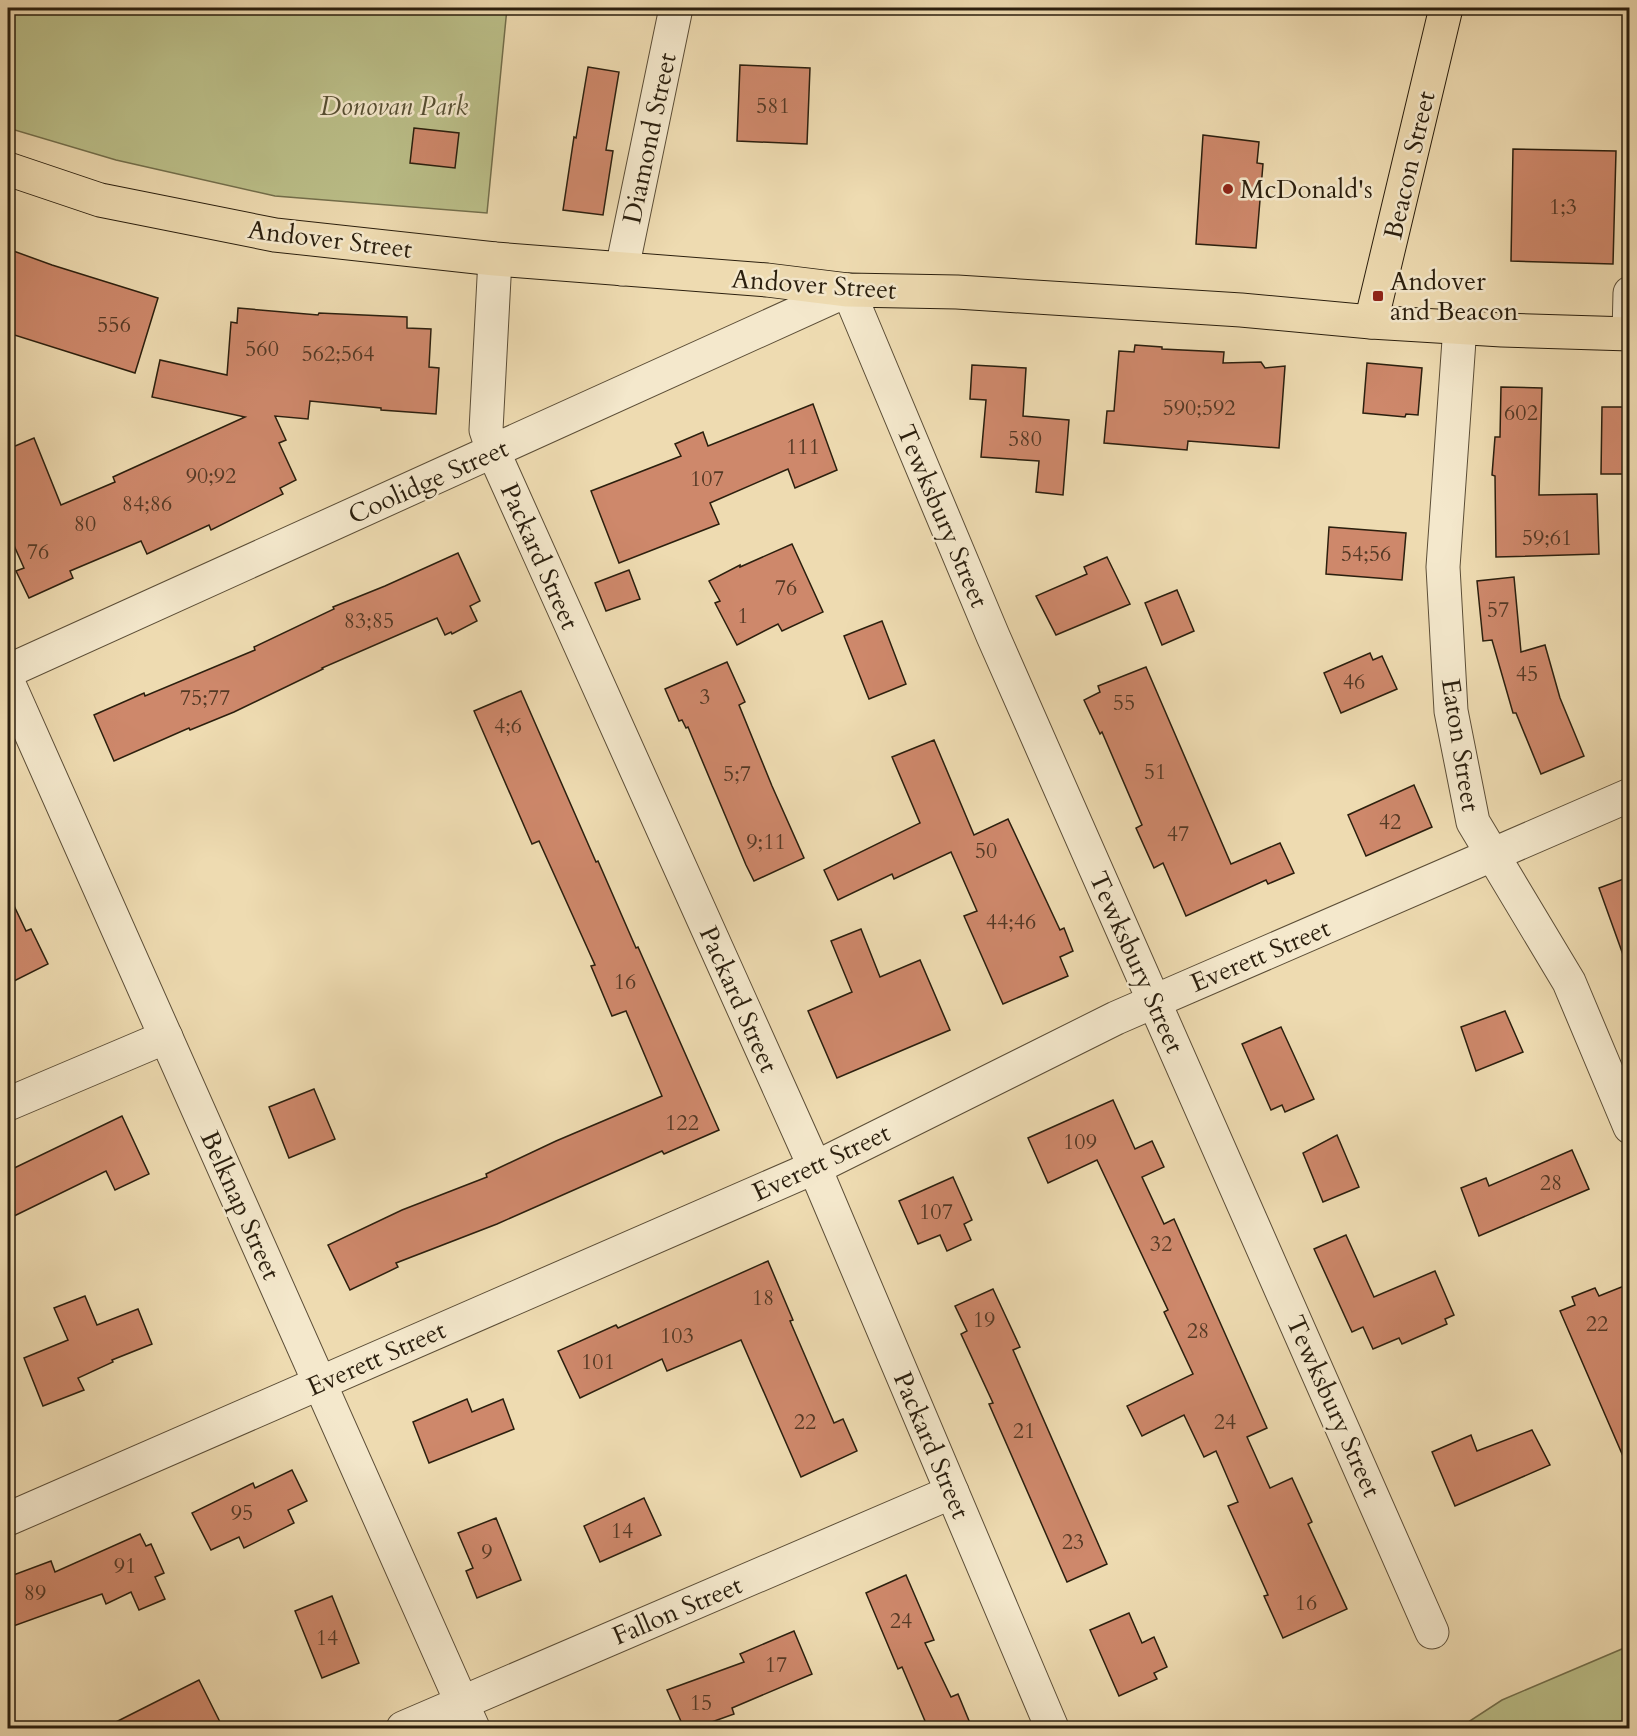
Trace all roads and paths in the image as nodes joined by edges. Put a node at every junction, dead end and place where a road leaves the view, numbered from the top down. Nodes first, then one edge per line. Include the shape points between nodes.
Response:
1 (676, 8) edge
2 (1446, 8) edge
3 (8, 169) edge
4 (495, 259) junction
5 (622, 269) junction
6 (848, 290) junction
7 (1629, 293) edge
8 (1371, 322) junction
9 (1460, 326) junction
10 (1629, 334) edge
11 (494, 451) junction
12 (8, 671) edge
13 (8, 682) edge
14 (1629, 795) edge
15 (1492, 855) junction
16 (1154, 1001) junction
17 (166, 1037) junction
18 (8, 1104) edge
19 (1629, 1127) edge
20 (814, 1167) junction
21 (320, 1383) junction
22 (952, 1492) junction
23 (8, 1519) edge
24 (1432, 1632) dead end
25 (468, 1716) edge
26 (403, 1728) edge
27 (1052, 1728) edge

1 - 5 street, Diamond Street
2 - 8 main road, Beacon Street
3 - 4 main road, Andover Street via 100,200 275,234
4 - 5 main road, Andover Street
4 - 11 street, Packard Street via 486,430
5 - 6 main road, Andover Street
6 - 8 main road, Andover Street via 957,292
6 - 11 street, Coolidge Street
6 - 16 street, Tewksbury Street via 998,647
7 - 10 street
8 - 9 main road, Andover Street
9 - 10 main road, Andover Street
9 - 15 street, Eaton Street via 1443,567 1451,711 1473,822
11 - 12 street, Coolidge Street
11 - 20 street, Packard Street
13 - 17 street, Belknap Street
14 - 15 street, Everett Street
15 - 16 street, Everett Street
15 - 19 street, Eaton Street via 1569,982
16 - 20 street, Everett Street
16 - 24 street, Tewksbury Street
17 - 18 street
17 - 21 street, Belknap Street
20 - 21 street, Everett Street
20 - 22 street, Packard Street
21 - 23 street, Everett Street
21 - 25 street, Belknap Street
22 - 25 street, Fallon Street
22 - 27 street, Packard Street
25 - 26 street, Fallon Street

